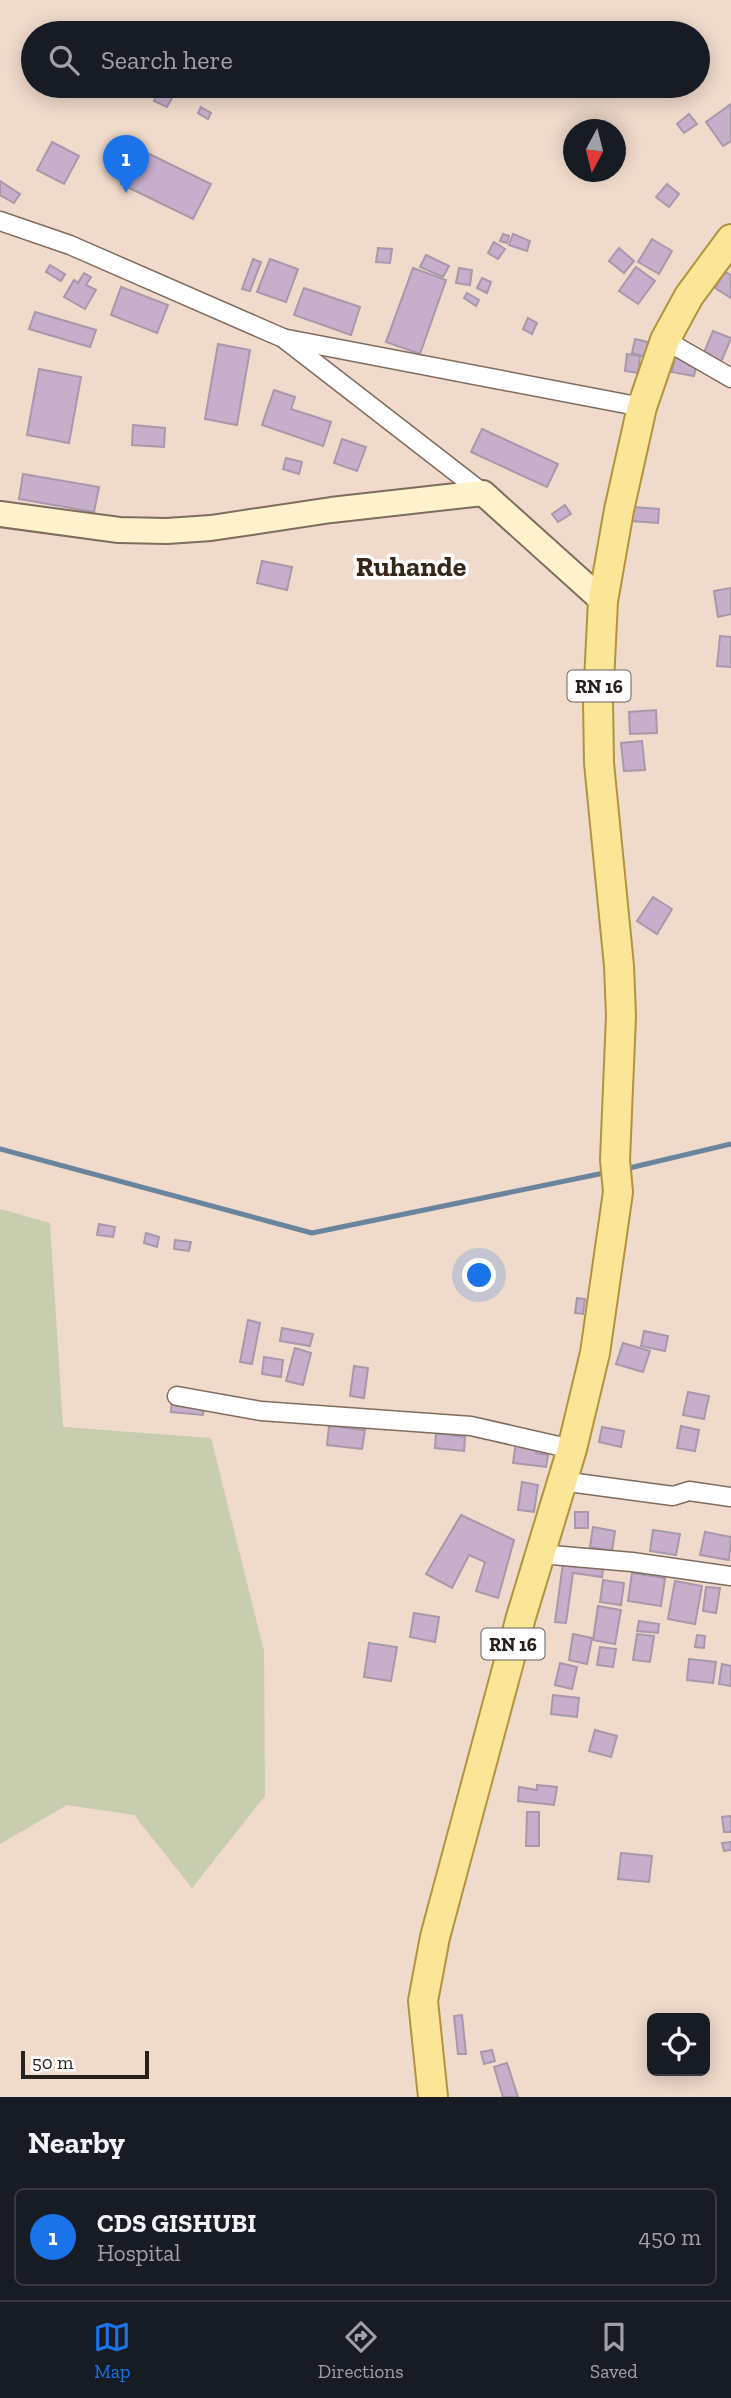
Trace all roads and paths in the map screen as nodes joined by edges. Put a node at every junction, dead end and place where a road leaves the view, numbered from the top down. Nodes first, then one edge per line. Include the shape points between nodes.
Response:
1 (0, 222) edge
2 (731, 239) edge
3 (284, 338) junction
4 (664, 341) junction
5 (731, 378) edge
6 (642, 407) junction
7 (483, 493) junction
8 (0, 514) edge
9 (603, 601) junction
10 (177, 1396) dead end
11 (572, 1449) junction
12 (561, 1482) junction
13 (731, 1497) edge
14 (540, 1554) junction
15 (731, 1576) edge
16 (433, 2097) edge

1 - 3 street via 70,245
2 - 4 main road, RN 16 via 689,296
3 - 6 street
3 - 7 street
4 - 5 street
4 - 6 main road, RN 16
6 - 9 main road, RN 16
7 - 8 main road via 167,531 119,530
7 - 9 main road
9 - 11 main road, RN 16 via 599,762 619,966 618,1192 595,1353
10 - 11 street via 261,1411 471,1426
11 - 12 main road, RN 16
12 - 13 street via 673,1496 689,1491
12 - 14 main road, RN 16
14 - 15 street
14 - 16 main road, RN 16 via 435,1937 423,2001

